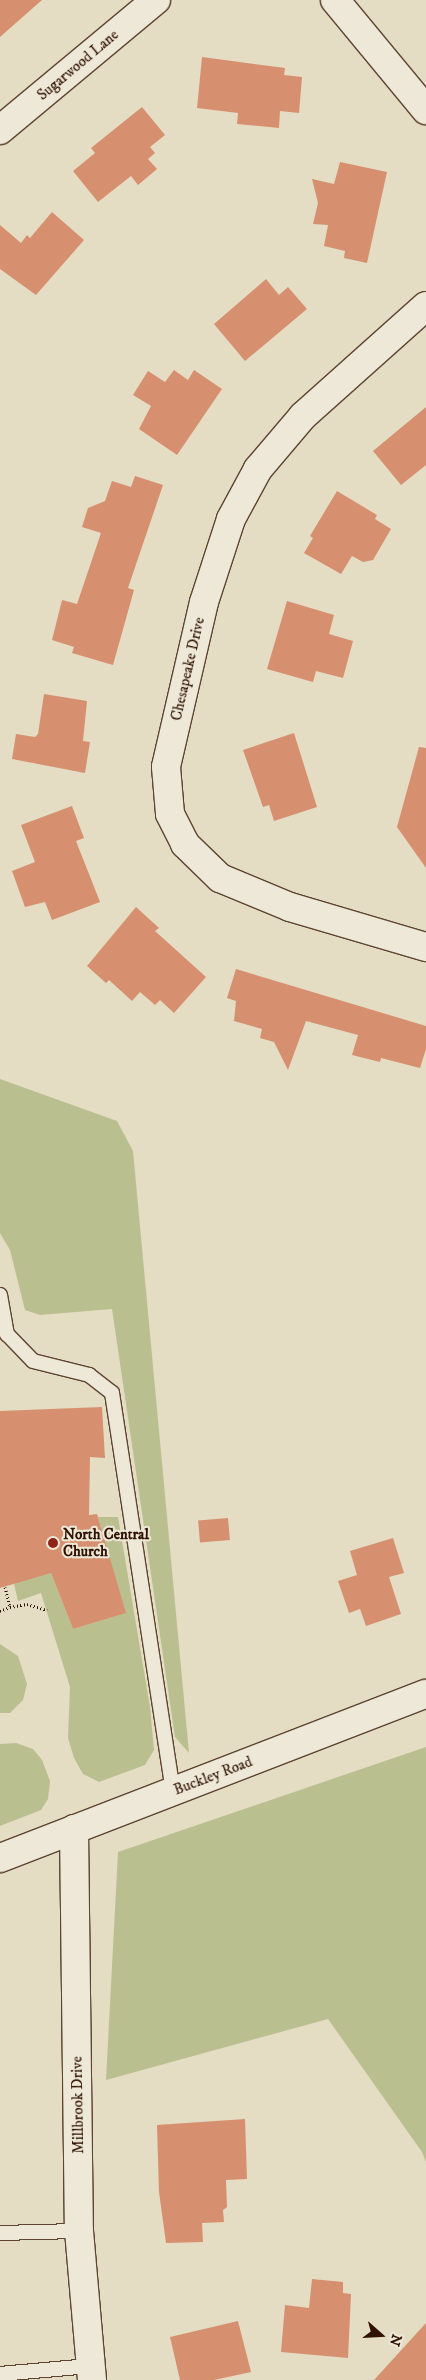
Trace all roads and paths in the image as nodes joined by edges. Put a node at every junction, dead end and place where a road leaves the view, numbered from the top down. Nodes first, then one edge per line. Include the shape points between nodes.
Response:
1 (156, 0) edge
2 (336, 0) edge
3 (426, 110) edge
4 (0, 130) edge
5 (426, 306) edge
6 (426, 947) edge
7 (0, 1295) edge
8 (4, 1587) dead end
9 (10, 1607) junction
10 (47, 1610) dead end
11 (0, 1611) edge
12 (426, 1694) edge
13 (173, 1791) junction
14 (74, 1830) junction
15 (0, 1858) edge
16 (79, 2231) junction
17 (0, 2233) edge
18 (91, 2373) edge
19 (0, 2374) edge

1 - 4 street, Sugarwood Lane
2 - 3 street
5 - 6 street, Chesapeake Drive via 303,416 258,469 231,519 204,602 166,767 170,814 186,844 220,878 290,907
7 - 13 lane via 7,1334 34,1360 89,1375 112,1393
8 - 9 path
9 - 10 path via 27,1604
9 - 11 path
12 - 13 street, Buckley Road
13 - 14 street, Buckley Road
14 - 15 street, Buckley Road
14 - 16 street, Millbrook Drive
16 - 17 lane
16 - 18 street, Millbrook Drive
18 - 19 lane

